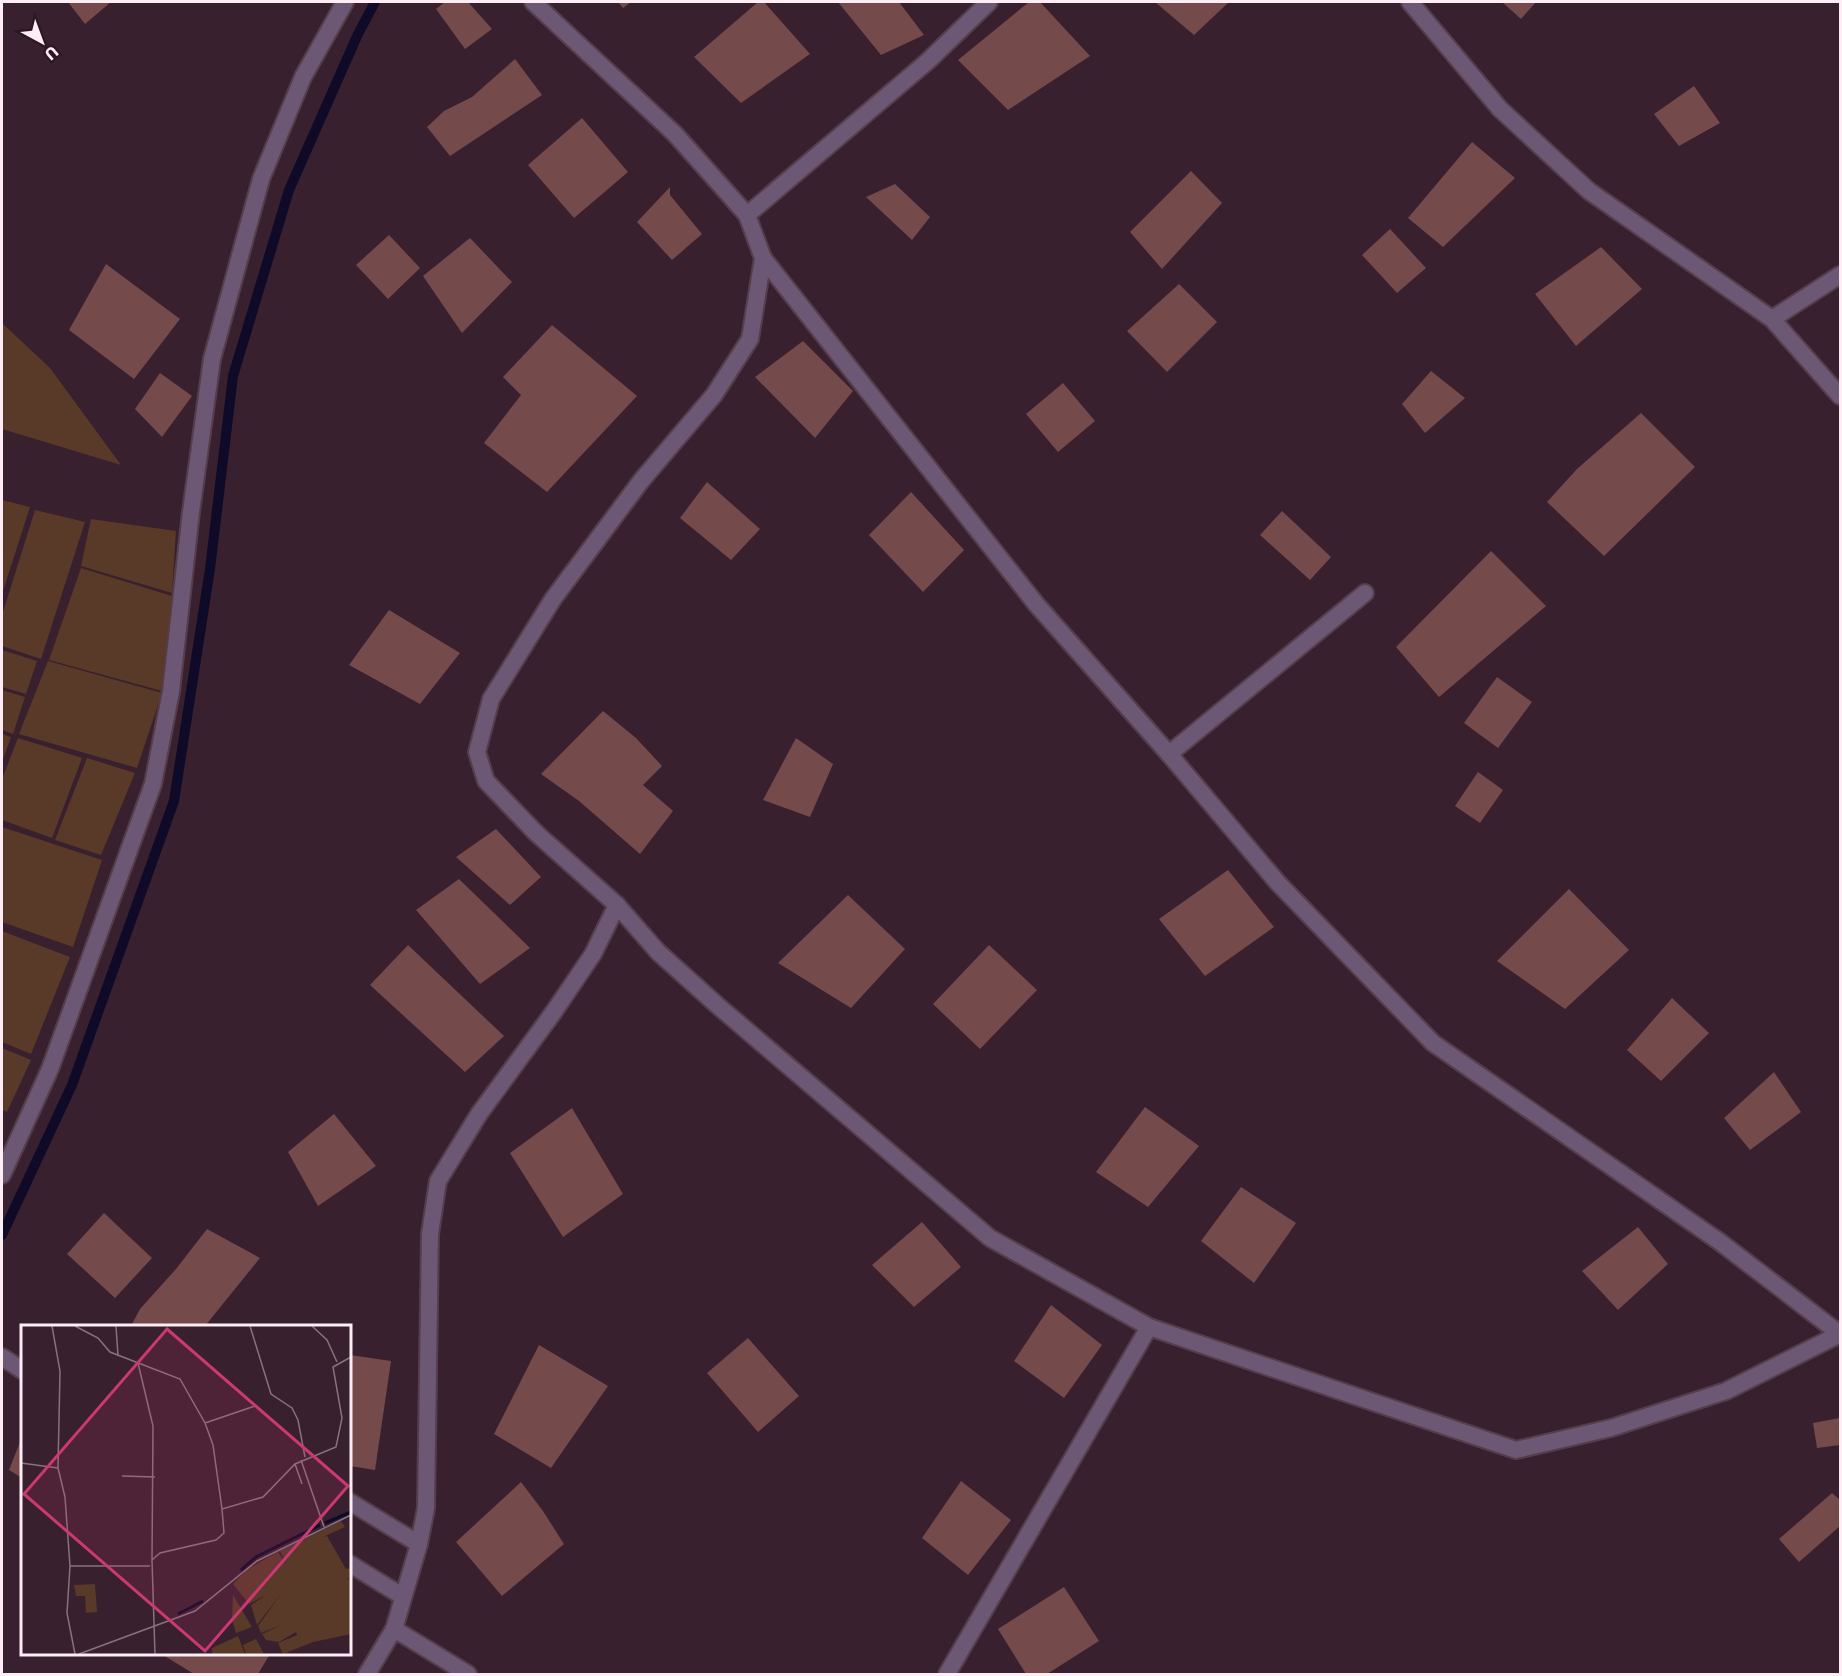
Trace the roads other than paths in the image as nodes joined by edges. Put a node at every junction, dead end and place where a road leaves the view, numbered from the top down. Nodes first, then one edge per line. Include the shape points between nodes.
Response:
1 (345, 2) edge
2 (533, 2) edge
3 (989, 2) edge
4 (1410, 2) edge
5 (747, 215) junction
6 (763, 258) junction
7 (1840, 275) edge
8 (1772, 319) junction
9 (1840, 396) edge
10 (1365, 593) dead end
11 (1169, 754) junction
12 (616, 905) junction
13 (2, 1174) edge
14 (1149, 1327) junction
15 (1840, 1334) edge
16 (2, 1358) edge
17 (21, 1369) edge
18 (351, 1503) edge
19 (419, 1544) junction
20 (351, 1565) edge
21 (402, 1596) junction
22 (394, 1629) junction
23 (367, 1674) edge
24 (468, 1674) edge
25 (947, 1674) edge

1 - 13 street via 303,77 261,179 212,359 171,690 153,784 50,1070
2 - 5 street via 675,134
3 - 5 street via 928,61
4 - 8 street via 1500,109 1589,191
5 - 6 street
6 - 11 street via 1036,604
6 - 12 street via 750,339 714,395 641,481 553,599 491,699 477,752 486,782
7 - 8 street
8 - 9 street
10 - 11 street
11 - 15 street via 1278,882 1433,1043 1720,1242
12 - 14 street via 658,952 709,998 990,1238
12 - 19 street via 593,954 478,1114 438,1182 430,1234 426,1509
14 - 15 street via 1516,1450 1611,1428 1726,1391
14 - 25 street
16 - 17 street
18 - 19 street
19 - 21 street
20 - 21 street
21 - 22 street
22 - 23 street
22 - 24 street

